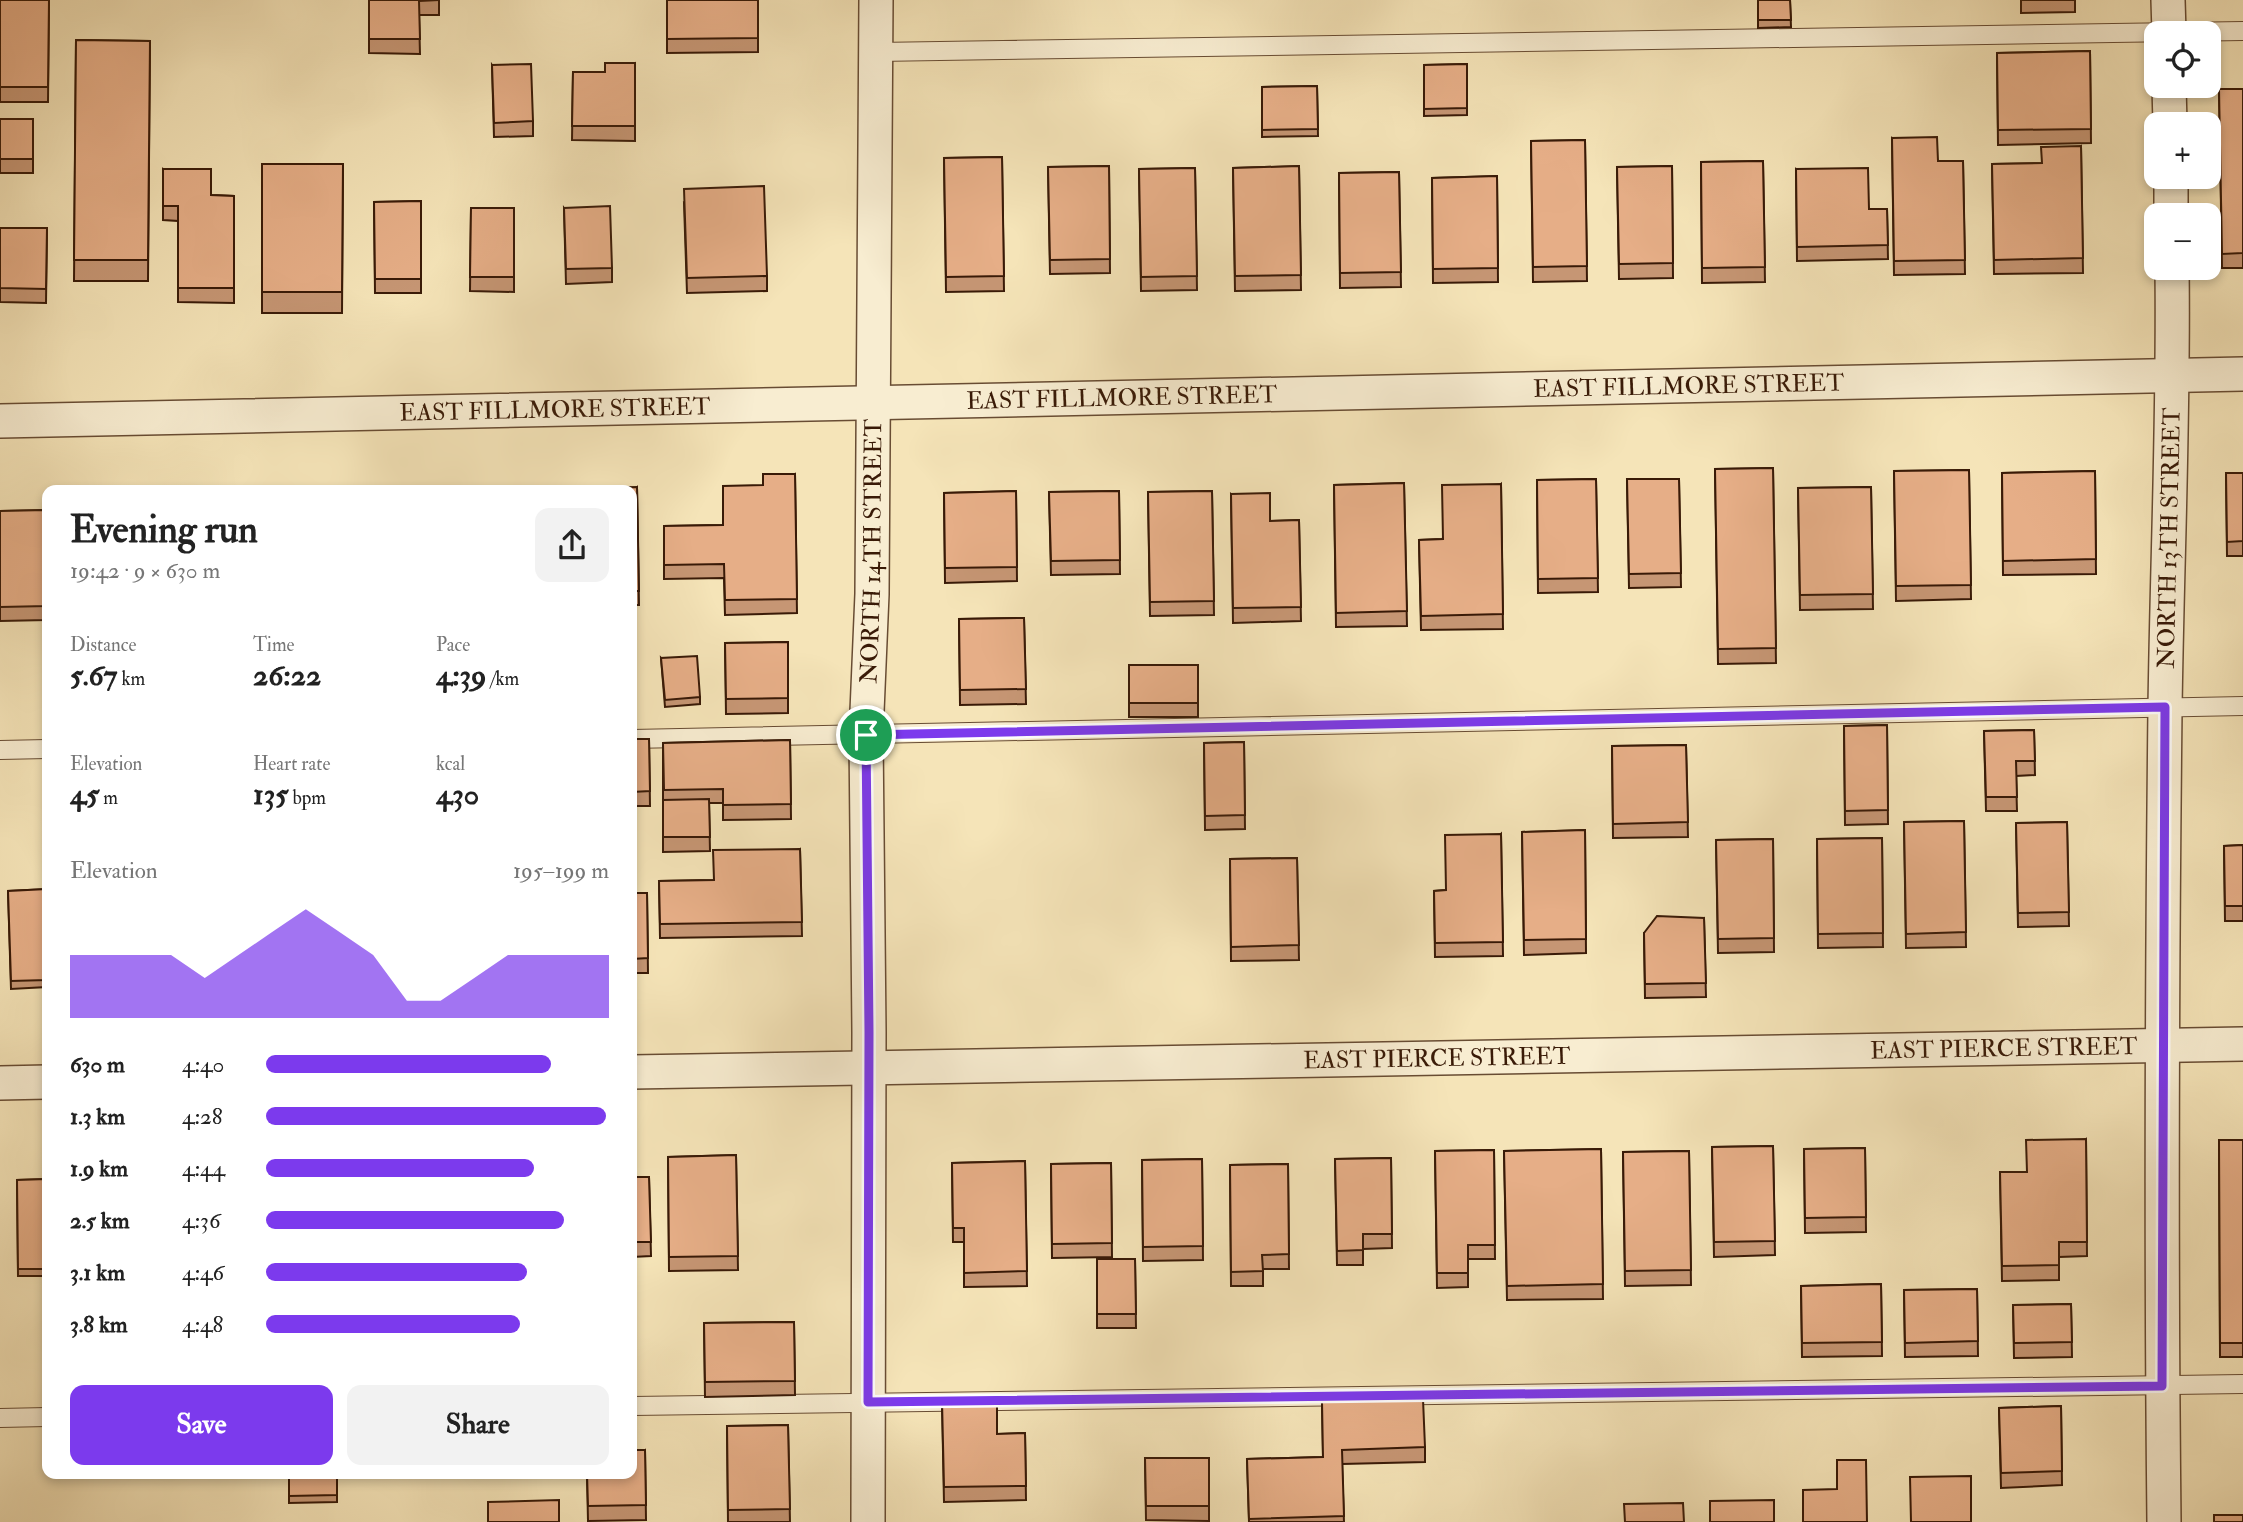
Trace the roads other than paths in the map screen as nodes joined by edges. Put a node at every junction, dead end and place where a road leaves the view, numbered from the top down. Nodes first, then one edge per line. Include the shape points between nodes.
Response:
1 (876, 0) edge
2 (2168, 0) edge
3 (2169, 21) edge
4 (2243, 31) edge
5 (2221, 32) edge
6 (2144, 33) edge
7 (877, 52) junction
8 (2172, 280) edge
9 (2243, 374) edge
10 (2174, 375) junction
11 (874, 402) junction
12 (0, 421) edge
13 (2243, 706) edge
14 (2165, 707) junction
15 (866, 735) junction
16 (637, 739) edge
17 (42, 749) edge
18 (0, 750) edge
19 (2243, 1044) edge
20 (2164, 1046) junction
21 (869, 1068) junction
22 (637, 1072) edge
23 (42, 1082) edge
24 (0, 1083) edge
25 (2243, 1384) edge
26 (2162, 1386) junction
27 (868, 1402) junction
28 (637, 1406) edge
29 (42, 1417) edge
30 (0, 1418) edge
31 (868, 1522) edge
32 (2164, 1522) edge

1 - 7 street, NORTH 14TH STREET
2 - 3 street
4 - 5 lane
6 - 7 lane
7 - 11 street, NORTH 14TH STREET
8 - 10 street, NORTH 13TH STREET
9 - 10 street, EAST FILLMORE STREET
10 - 11 street, EAST FILLMORE STREET
10 - 14 street, NORTH 13TH STREET
11 - 12 street, EAST FILLMORE STREET
11 - 15 street, NORTH 14TH STREET
13 - 14 lane
14 - 15 lane
14 - 20 street, NORTH 13TH STREET
15 - 16 lane
15 - 21 street, NORTH 14TH STREET
17 - 18 lane
19 - 20 street, EAST PIERCE STREET
20 - 21 street, EAST PIERCE STREET
20 - 26 street, NORTH 13TH STREET
21 - 22 street, EAST PIERCE STREET
21 - 27 street, NORTH 14TH STREET
23 - 24 street
25 - 26 lane
26 - 27 lane
26 - 32 street, NORTH 13TH STREET
27 - 28 lane
27 - 31 street, NORTH 14TH STREET
29 - 30 lane

